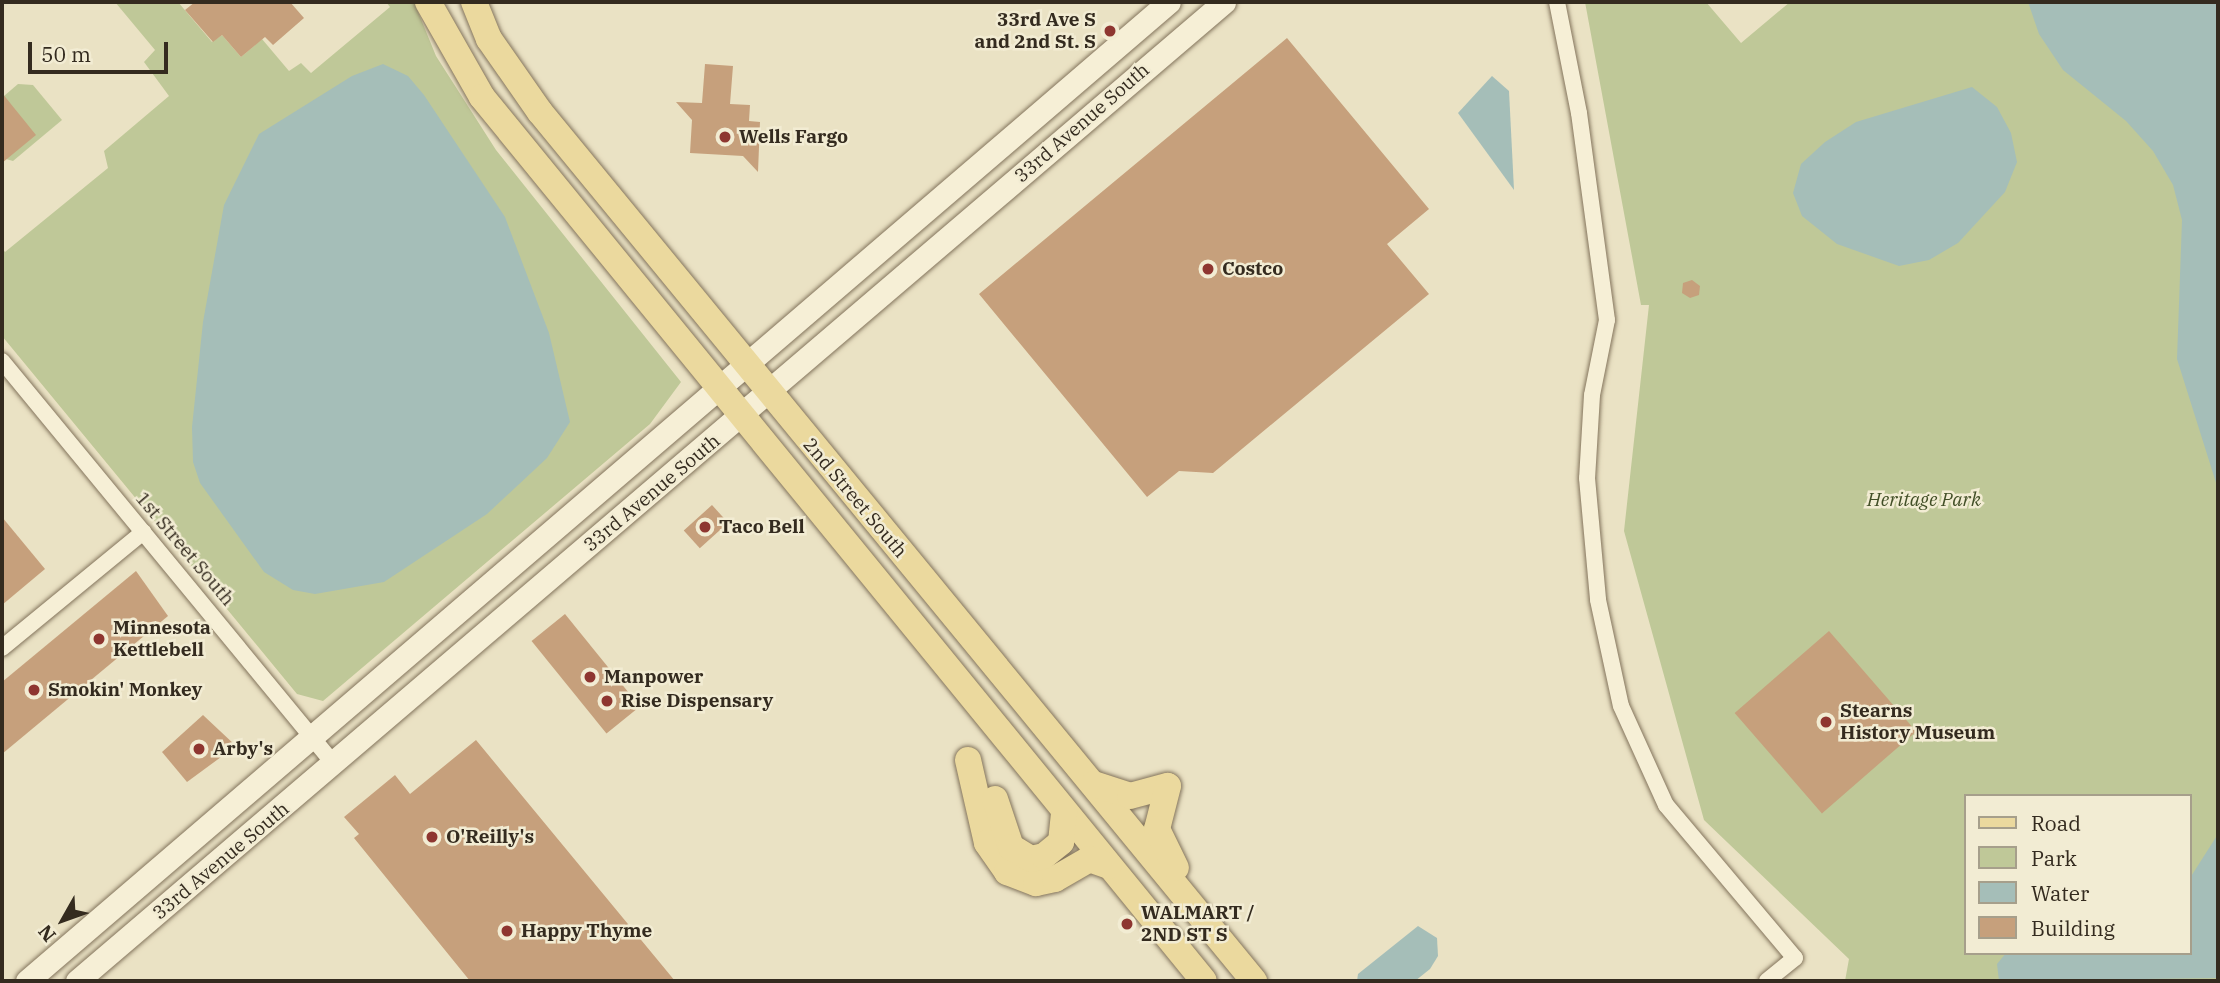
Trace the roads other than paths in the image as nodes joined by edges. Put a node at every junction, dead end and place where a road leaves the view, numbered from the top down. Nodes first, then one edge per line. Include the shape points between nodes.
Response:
1 (428, 2) edge
2 (474, 2) edge
3 (1168, 2) edge
4 (1224, 2) edge
5 (1557, 2) edge
6 (2, 361) edge
7 (745, 364) junction
8 (716, 388) junction
9 (769, 393) junction
10 (741, 417) junction
11 (144, 532) junction
12 (2, 648) edge
13 (313, 737) junction
14 (334, 764) junction
15 (1090, 781) junction
16 (1064, 812) junction
17 (1110, 866) junction
18 (1199, 915) junction
19 (27, 981) edge
20 (77, 981) edge
21 (1204, 981) edge
22 (1254, 981) edge
23 (1767, 981) edge

1 - 8 main road, 2nd Street South via 482,97
2 - 7 main road, 2nd Street South via 489,39 540,112
3 - 7 main road, 33rd Avenue South
4 - 9 main road, 33rd Avenue South
5 - 23 street via 1579,113 1606,320 1592,395 1587,478 1598,600 1621,706 1666,805 1795,958
6 - 11 street, 1st Street South
7 - 8 main road, 33rd Avenue South
7 - 9 main road, 2nd Street South
8 - 10 main road, 2nd Street South
8 - 13 main road, 33rd Avenue South
9 - 10 main road, 33rd Avenue South
9 - 15 main road, 2nd Street South
10 - 14 main road, 33rd Avenue South
10 - 16 main road, 2nd Street South
11 - 12 street
11 - 13 street, 1st Street South
13 - 14 street, 1st Street South
13 - 19 main road, 33rd Avenue South
14 - 20 main road, 33rd Avenue South
15 - 18 main road, 2nd Street South
15 - 18 main road via 1130,796 1168,786 1158,811 1157,830
16 - 17 main road, 2nd Street South
16 - 17 main road via 1066,830 1052,852 1023,857 1012,847 998,803 968,760 987,843 1007,872 1036,883 1055,879 1088,859
17 - 21 main road, 2nd Street South
18 - 22 main road, 2nd Street South

